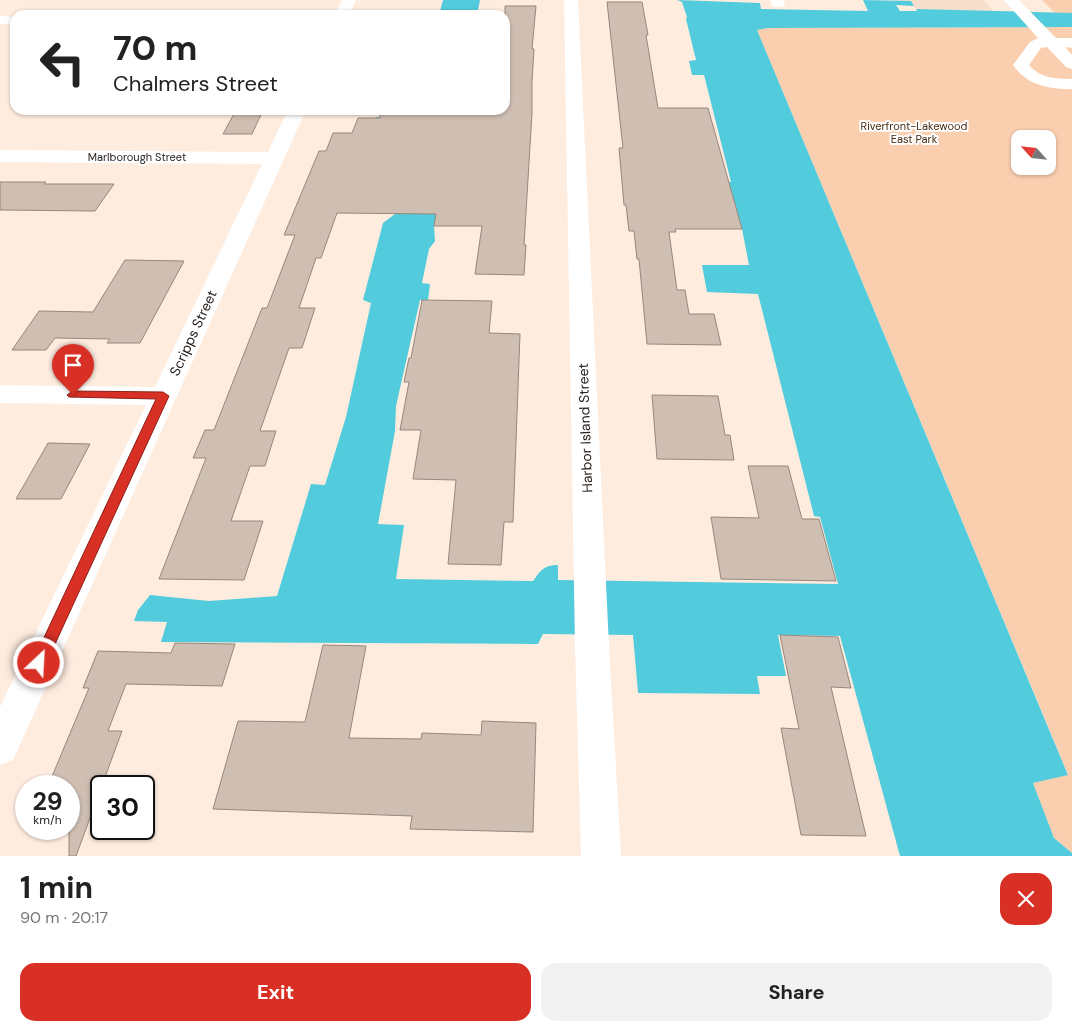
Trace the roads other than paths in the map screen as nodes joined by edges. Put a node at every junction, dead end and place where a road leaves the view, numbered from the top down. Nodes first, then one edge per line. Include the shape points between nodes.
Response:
1 (571, 0) edge
2 (1012, 0) edge
3 (1051, 42) junction
4 (1072, 43) edge
5 (1072, 64) edge
6 (1072, 84) edge
7 (295, 115) edge
8 (0, 156) edge
9 (274, 158) junction
10 (0, 394) edge
11 (163, 396) junction
12 (0, 747) edge
13 (601, 856) edge

1 - 13 street, Harbor Island Street
2 - 3 street
3 - 4 street
3 - 5 street
3 - 6 street via 1035,45 1022,62 1023,68 1043,80
7 - 9 street, Scripps Street
8 - 9 street, Marlborough Street
9 - 11 street, Scripps Street
10 - 11 street
11 - 12 street, Scripps Street

